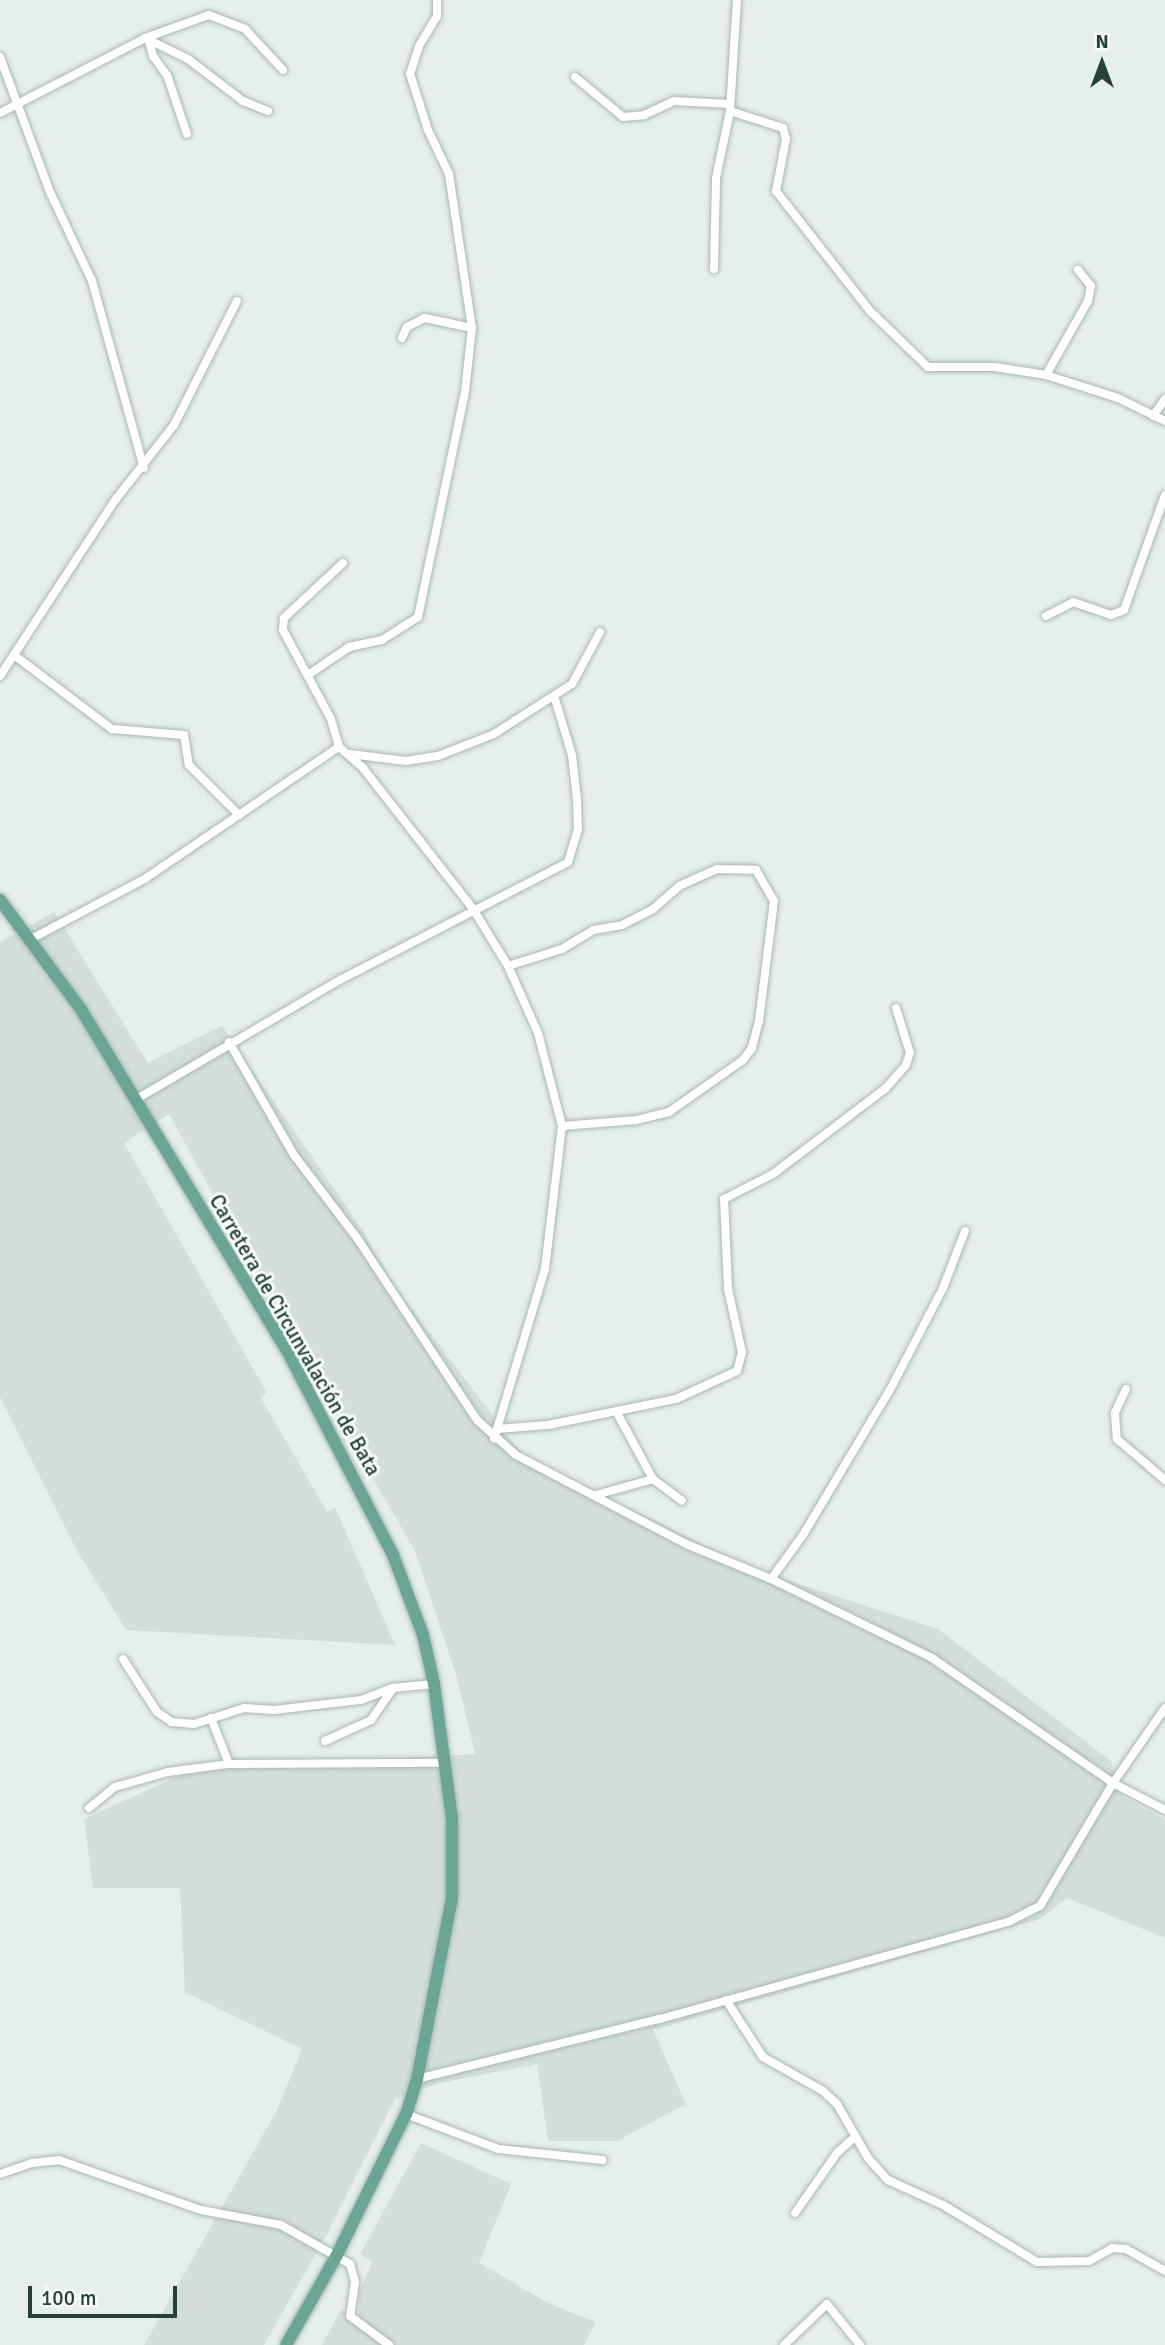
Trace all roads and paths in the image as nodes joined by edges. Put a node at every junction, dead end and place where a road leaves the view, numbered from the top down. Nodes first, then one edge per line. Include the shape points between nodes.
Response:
1 (437, 0) edge
2 (737, 0) edge
3 (147, 39) junction
4 (0, 57) edge
5 (283, 70) dead end
6 (575, 78) dead end
7 (19, 104) junction
8 (730, 107) junction
9 (268, 111) dead end
10 (0, 113) edge
11 (187, 135) dead end
12 (714, 269) dead end
13 (1078, 270) dead end
14 (237, 301) dead end
15 (472, 328) junction
16 (401, 338) dead end
17 (1046, 375) junction
18 (1165, 399) edge
19 (1153, 416) junction
20 (1165, 421) edge
21 (144, 468) junction
22 (1165, 495) edge
23 (343, 564) dead end
24 (1046, 616) dead end
25 (600, 632) dead end
26 (14, 655) junction
27 (308, 675) junction
28 (0, 676) edge
29 (555, 699) junction
30 (339, 747) junction
31 (347, 753) junction
32 (239, 815) junction
33 (0, 900) edge
34 (473, 909) junction
35 (31, 939) junction
36 (508, 966) junction
37 (896, 1008) dead end
38 (229, 1042) junction
39 (135, 1100) junction
40 (562, 1126) junction
41 (965, 1231) dead end
42 (1126, 1389) dead end
43 (617, 1413) junction
44 (497, 1429) junction
45 (494, 1438) junction
46 (653, 1479) junction
47 (1165, 1480) edge
48 (596, 1494) junction
49 (682, 1501) dead end
50 (771, 1579) junction
51 (123, 1660) dead end
52 (434, 1684) junction
53 (393, 1688) junction
54 (1165, 1708) edge
55 (211, 1718) junction
56 (326, 1741) dead end
57 (447, 1763) junction
58 (229, 1765) junction
59 (1113, 1783) junction
60 (89, 1808) dead end
61 (1165, 1810) edge
62 (726, 2000) junction
63 (417, 2079) junction
64 (405, 2114) junction
65 (855, 2137) junction
66 (602, 2160) dead end
67 (0, 2174) edge
68 (795, 2214) dead end
69 (337, 2255) junction
70 (1165, 2271) edge
71 (286, 2345) edge
72 (389, 2345) edge
73 (785, 2345) edge
74 (860, 2345) edge

1 - 15 street via 437,16 419,46 410,74 428,130 449,174
2 - 8 street
3 - 5 street via 197,17 223,18 245,29
3 - 7 street
3 - 9 street via 188,59 243,101
3 - 11 street via 167,75
4 - 7 street
6 - 8 street via 623,117 644,115 674,101
7 - 10 street
7 - 21 street via 50,192 92,281
8 - 12 street via 716,178
8 - 17 street via 783,128 786,139 776,191 871,312 909,352 938,369 995,368
13 - 17 street via 1091,286 1088,301
14 - 21 street via 198,385
15 - 16 street via 425,318 407,327
15 - 27 street via 465,392 418,617 382,640 349,647
17 - 19 street via 1118,398
18 - 19 street
19 - 20 street
21 - 26 street via 116,499
22 - 24 street via 1124,610 1111,615 1073,602
23 - 27 street via 281,622
25 - 29 street via 572,684
26 - 28 street
26 - 32 street via 112,729 184,735 189,765
27 - 30 street via 331,719
29 - 31 street via 494,734 438,756 385,761
29 - 34 street via 572,755 577,800 578,829 568,862
30 - 31 street
30 - 32 street
31 - 34 street
32 - 35 street via 146,878
33 - 35 main road, Carretera de Circunvalación de Bata
34 - 36 street
34 - 38 street
35 - 39 main road, Carretera de Circunvalación de Bata
36 - 40 street via 538,1033
36 - 40 street via 562,949 594,930 622,925 653,909 679,886 717,869 756,870 774,901 759,1021 752,1048 743,1060 669,1112 636,1120
37 - 43 street via 910,1053 886,1088 773,1174 724,1199 727,1289 742,1352 737,1371 676,1399
38 - 39 street
38 - 45 street via 294,1155
39 - 52 main road, Carretera de Circunvalación de Bata via 291,1358 370,1504 423,1635
40 - 44 street via 545,1269
41 - 50 street via 943,1288 891,1388 803,1535
42 - 47 street via 1115,1413 1117,1440
43 - 44 street
43 - 46 street
44 - 45 street
45 - 48 street via 516,1455
46 - 48 street
46 - 49 street
48 - 50 street via 686,1544
50 - 59 street via 949,1668
51 - 55 street via 157,1712 172,1722 194,1724
52 - 53 street
52 - 57 main road, Carretera de Circunvalación de Bata
53 - 55 street via 361,1700 274,1710 244,1708
53 - 56 street via 371,1720
54 - 59 street
55 - 58 street
57 - 58 street
57 - 63 main road, Carretera de Circunvalación de Bata via 452,1898
58 - 60 street via 130,1780 103,1793
59 - 61 street
59 - 62 street via 1050,1891 1027,1914
62 - 63 street
62 - 65 street via 763,2057 823,2091 849,2121
63 - 64 main road, Carretera de Circunvalación de Bata
64 - 66 street via 498,2149
64 - 69 main road, Carretera de Circunvalación de Bata
65 - 68 street via 837,2153
65 - 70 street via 888,2180 960,2215 1037,2262 1089,2261 1112,2249 1126,2249
67 - 69 street via 42,2161 72,2163 201,2210 270,2221
69 - 71 main road, Carretera de Circunvalación de Bata
69 - 72 street via 354,2273 350,2316
73 - 74 street via 827,2304

